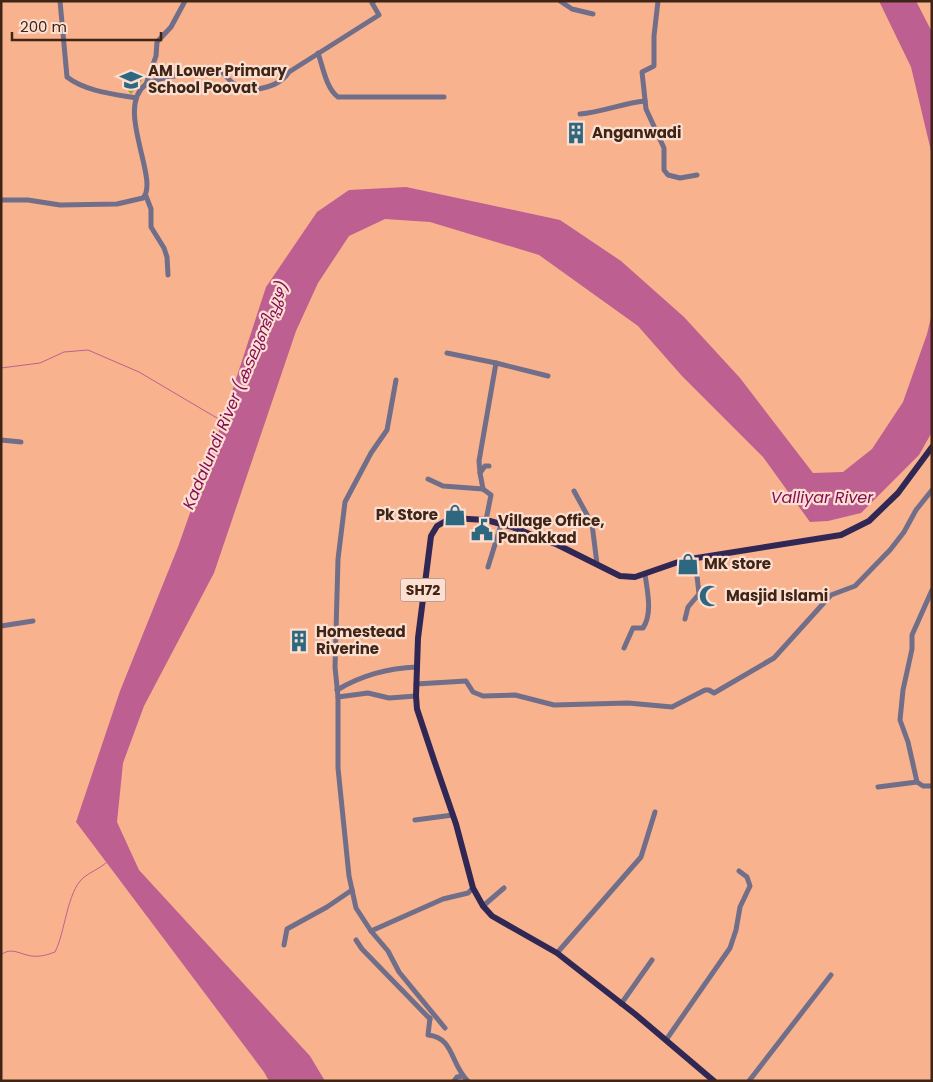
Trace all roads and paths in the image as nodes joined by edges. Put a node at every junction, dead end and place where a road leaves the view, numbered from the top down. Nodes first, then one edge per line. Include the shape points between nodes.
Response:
1 (60, 1) edge
2 (185, 1) edge
3 (374, 1) edge
4 (560, 1) edge
5 (658, 1) edge
6 (593, 14) dead end
7 (318, 53) junction
8 (146, 84) junction
9 (444, 97) dead end
10 (136, 98) junction
11 (645, 101) junction
12 (580, 114) dead end
13 (697, 175) dead end
14 (146, 196) junction
15 (1, 200) edge
16 (168, 275) dead end
17 (447, 353) dead end
18 (496, 363) junction
19 (548, 376) dead end
20 (396, 380) dead end
21 (1, 440) edge
22 (21, 442) dead end
23 (932, 447) edge
24 (489, 466) dead end
25 (480, 473) junction
26 (428, 478) dead end
27 (484, 489) junction
28 (932, 490) edge
29 (574, 491) dead end
30 (486, 520) junction
31 (501, 525) junction
32 (695, 558) junction
33 (597, 564) junction
34 (488, 567) dead end
35 (645, 574) junction
36 (932, 590) edge
37 (685, 619) dead end
38 (33, 621) dead end
39 (1, 626) edge
40 (624, 648) dead end
41 (417, 667) junction
42 (416, 684) junction
43 (337, 690) junction
44 (416, 696) junction
45 (338, 697) junction
46 (917, 782) junction
47 (932, 786) edge
48 (878, 787) dead end
49 (655, 812) dead end
50 (453, 815) junction
51 (415, 820) dead end
52 (739, 871) dead end
53 (473, 888) junction
54 (504, 888) dead end
55 (352, 890) junction
56 (483, 906) junction
57 (371, 930) junction
58 (356, 940) dead end
59 (284, 945) dead end
60 (557, 953) junction
61 (652, 960) dead end
62 (831, 975) dead end
63 (621, 1004) junction
64 (431, 1012) junction
65 (430, 1019) junction
66 (445, 1028) dead end
67 (666, 1040) junction
68 (462, 1076) junction
69 (454, 1081) edge
70 (468, 1081) edge
71 (714, 1081) edge
72 (750, 1081) edge

1 - 10 street via 67,77 102,91
2 - 8 street via 171,27 157,42 156,56
3 - 7 street via 372,3 379,15
4 - 6 street via 572,10
5 - 11 street via 654,66 642,72
7 - 8 street via 288,72 278,83 254,90 248,86 238,87 228,81 223,72 213,68
7 - 9 street via 329,87 338,97
8 - 10 street
10 - 14 street via 139,146 148,186
11 - 12 street via 626,102 618,107
11 - 13 street via 664,148 664,170 668,175 680,178
14 - 15 street via 117,204 60,205
14 - 16 street via 151,209 151,228 167,257
17 - 18 street
18 - 19 street
18 - 25 street via 479,461
20 - 43 street via 387,430 345,502 338,559
21 - 22 street
23 - 32 main road, SH72 via 898,493 869,521 841,535
24 - 25 street
25 - 27 street
26 - 27 street via 443,486
27 - 30 street via 491,495
28 - 42 street via 890,550 855,586 831,595 774,658 714,694 705,690 672,707 628,703 554,705 515,695 483,696 474,692 466,682
29 - 33 street via 592,524
30 - 31 main road, SH72
30 - 41 main road, SH72 via 452,518 437,526 431,536
31 - 33 main road, SH72 via 532,534
31 - 34 street
32 - 35 main road, SH72
32 - 37 street via 698,594 688,607
33 - 35 main road, SH72 via 620,576
35 - 40 street via 648,621 643,628 633,628
36 - 46 street via 912,635 900,720
38 - 39 street
41 - 42 main road, SH72
41 - 43 street via 395,667 374,673
42 - 44 main road, SH72
43 - 45 street
44 - 45 street via 389,698 368,693
44 - 50 main road, SH72 via 420,718
45 - 55 street via 338,768
46 - 47 street
46 - 48 street
49 - 60 street via 642,857
50 - 51 street
50 - 53 main road, SH72
52 - 67 street via 747,877 750,886 740,907 730,948
53 - 56 main road, SH72
53 - 57 street via 468,893 443,899
54 - 56 street
55 - 57 street via 356,908
55 - 59 street via 287,929
56 - 60 main road, SH72 via 502,923
57 - 64 street
58 - 65 street
60 - 63 main road, SH72
61 - 63 street
62 - 72 street
63 - 67 main road, SH72
64 - 65 street
64 - 66 street
65 - 68 street via 428,1035 438,1036 446,1043
67 - 71 main road, SH72
68 - 69 street
68 - 70 street

